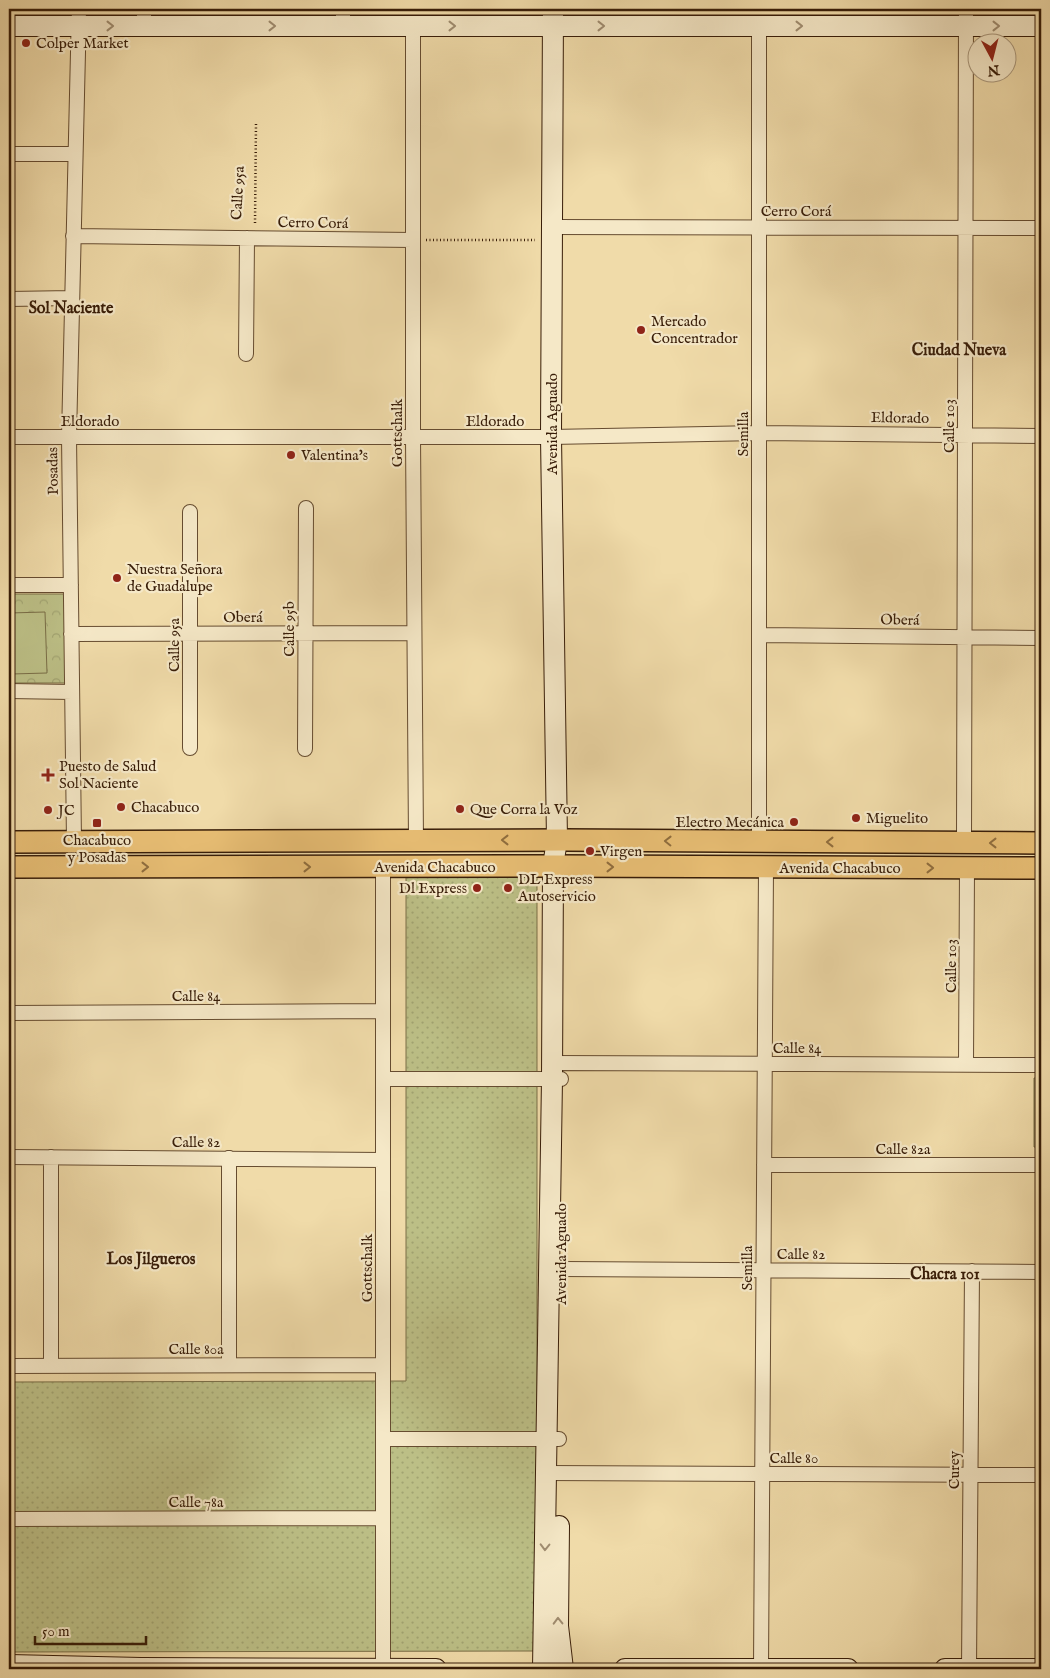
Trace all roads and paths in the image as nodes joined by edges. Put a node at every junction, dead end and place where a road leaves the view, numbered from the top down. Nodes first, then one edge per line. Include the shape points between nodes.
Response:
1 (79, 17) edge
2 (144, 17) edge
3 (343, 17) edge
4 (966, 17) edge
5 (553, 18) edge
6 (9, 26) edge
7 (413, 26) junction
8 (759, 26) junction
9 (1041, 26) edge
10 (256, 123) dead end
11 (9, 154) edge
12 (75, 154) junction
13 (759, 228) junction
14 (965, 228) junction
15 (1041, 228) edge
16 (552, 234) junction
17 (74, 236) junction
18 (247, 238) junction
19 (413, 240) junction
20 (9, 298) edge
21 (72, 298) junction
22 (246, 354) dead end
23 (759, 433) junction
24 (965, 435) junction
25 (1041, 436) edge
26 (9, 437) edge
27 (69, 437) junction
28 (413, 437) junction
29 (552, 437) junction
30 (306, 508) dead end
31 (190, 512) dead end
32 (9, 585) edge
33 (71, 585) junction
34 (190, 633) junction
35 (305, 633) junction
36 (414, 633) junction
37 (72, 634) junction
38 (759, 635) junction
39 (965, 638) junction
40 (1041, 638) edge
41 (9, 691) edge
42 (72, 692) junction
43 (190, 748) dead end
44 (305, 749) dead end
45 (557, 840) junction
46 (416, 841) junction
47 (9, 842) edge
48 (74, 842) junction
49 (759, 842) junction
50 (964, 843) junction
51 (1041, 843) edge
52 (559, 866) junction
53 (9, 867) edge
54 (383, 867) junction
55 (766, 868) junction
56 (968, 868) junction
57 (1041, 868) edge
58 (383, 1011) junction
59 (9, 1013) edge
60 (765, 1064) junction
61 (966, 1064) junction
62 (1041, 1065) edge
63 (557, 1071) junction
64 (383, 1079) junction
65 (9, 1157) edge
66 (51, 1157) junction
67 (229, 1158) junction
68 (383, 1160) junction
69 (764, 1165) junction
70 (1041, 1165) edge
71 (562, 1269) junction
72 (764, 1270) junction
73 (972, 1271) junction
74 (1041, 1272) edge
75 (229, 1365) junction
76 (9, 1366) edge
77 (51, 1366) junction
78 (383, 1366) junction
79 (383, 1439) junction
80 (553, 1439) junction
81 (552, 1473) junction
82 (762, 1474) junction
83 (970, 1474) junction
84 (1041, 1475) edge
85 (383, 1518) junction
86 (9, 1519) edge
87 (9, 1665) edge
88 (141, 1669) edge
89 (383, 1669) edge
90 (436, 1669) edge
91 (543, 1669) edge
92 (563, 1669) edge
93 (626, 1669) edge
94 (761, 1669) edge
95 (848, 1669) edge
96 (945, 1669) edge
97 (968, 1669) edge
98 (1041, 1669) edge

1 -> 2 main road
1 - 6 main road
1 - 12 street, Posadas
2 -> 3 main road
3 - 7 main road
8 -> 4 main road
4 -> 9 main road
4 - 14 street, Calle 103
7 -> 5 main road
5 -> 8 main road
5 - 16 main road, Avenida Aguado
7 - 19 street, Gottschalk
8 - 13 street, Semilla
10 - 18 path, Calle 95a via 255,223
11 - 12 street
12 - 17 street, Posadas
13 - 14 street, Cerro Corá
13 - 16 street, Cerro Corá
13 - 23 street, Semilla
14 - 15 street, Cerro Corá
14 - 24 street, Calle 103
16 - 19 path
16 - 29 main road, Avenida Aguado
17 - 18 street, Cerro Corá
17 - 21 street, Posadas
18 - 19 street, Cerro Corá
18 - 22 street, Calle 95a
19 - 28 street, Gottschalk
20 - 21 street
21 - 27 street, Posadas
23 - 24 street, Eldorado
23 - 29 street, Eldorado
23 - 38 street, Semilla
24 - 25 street, Eldorado
24 - 39 street, Calle 103
26 - 27 street, Eldorado
27 - 28 street, Eldorado
27 - 33 street, Posadas
28 - 29 street, Eldorado
28 - 36 street, Gottschalk
29 - 45 main road, Avenida Aguado
30 - 35 street, Calle 95b
31 - 34 street, Calle 95a
32 - 33 street
33 - 37 street, Posadas
34 - 35 street, Oberá
34 - 37 street, Oberá
34 - 43 street, Calle 95a
35 - 36 street, Oberá
35 - 44 street, Calle 95b
36 - 46 street, Gottschalk
37 - 42 street, Posadas
38 - 39 street, Oberá
38 - 49 street, Semilla
39 - 40 street, Oberá
39 - 50 street, Calle 103
41 - 42 street
42 - 48 street, Posadas
45 -> 46 main road, Avenida Chacabuco
49 -> 45 main road, Avenida Chacabuco
45 - 52 main road, Avenida Aguado
46 - 48 main road, Avenida Chacabuco
47 - 48 main road, Avenida Chacabuco
50 -> 49 main road, Avenida Chacabuco
51 -> 50 main road, Avenida Chacabuco
52 - 54 main road, Avenida Chacabuco
52 -> 55 main road, Avenida Chacabuco
52 - 63 main road, Avenida Aguado
53 -> 54 main road, Avenida Chacabuco
54 - 58 street, Gottschalk
55 -> 56 main road, Avenida Chacabuco
55 - 60 street, Semilla
56 - 57 main road, Avenida Chacabuco
56 - 61 street, Calle 103
58 - 59 street, Calle 84
58 - 64 street, Gottschalk
60 - 61 street, Calle 84
60 - 63 street, Calle 84
60 - 69 street, Semilla
61 - 62 street, Calle 84
63 - 64 street
63 - 71 main road, Avenida Aguado
63 - 80 main road, Avenida Aguado
64 - 68 street, Gottschalk
65 - 66 street, Calle 82
66 - 67 street, Calle 82
66 - 77 street
67 - 68 street, Calle 82
67 - 75 street
68 - 78 street, Gottschalk
69 - 70 street, Calle 82a
69 - 72 street, Semilla
71 - 72 street, Calle 82
71 - 80 main road, Avenida Aguado
72 - 73 street, Calle 82
72 - 82 street, Semilla
73 - 74 street, Calle 82
73 - 83 street, Curey
75 - 77 street, Calle 80a
75 - 78 street, Calle 80a
76 - 77 street, Calle 80a
78 - 79 street, Gottschalk
79 - 80 street
79 - 85 street, Gottschalk
80 - 81 main road, Avenida Aguado
81 - 82 street, Calle 80
81 -> 91 main road, Avenida Aguado
92 -> 81 main road, Avenida Aguado via 558,1626
82 - 83 street, Calle 80
82 - 94 street, Semilla
83 - 84 street, Calle 80
83 - 97 street, Curey
85 - 86 street, Calle 78a
85 - 89 street, Gottschalk
87 - 88 main road
88 - 89 main road
89 - 90 main road
93 - 94 main road
94 - 95 main road
96 - 97 main road
97 - 98 main road

